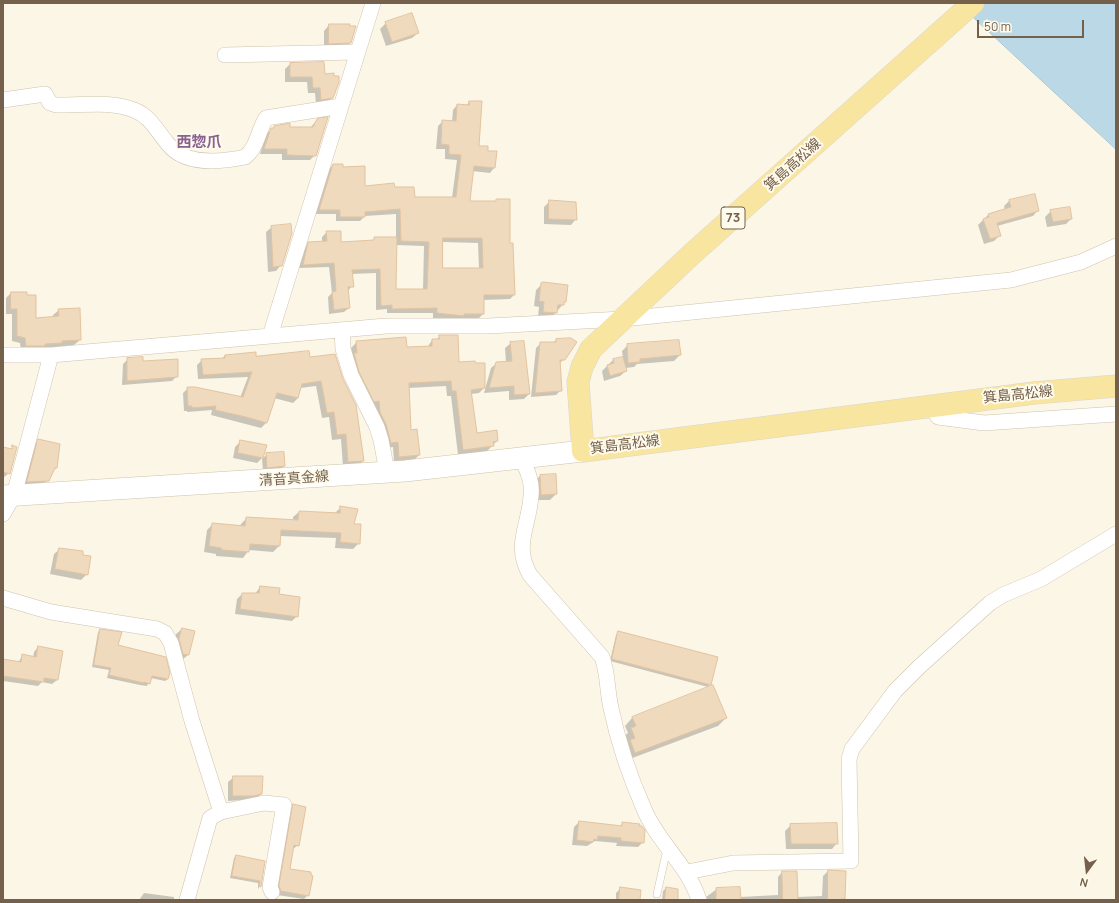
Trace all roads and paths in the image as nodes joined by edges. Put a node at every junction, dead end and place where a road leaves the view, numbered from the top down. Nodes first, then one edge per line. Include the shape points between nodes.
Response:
1 (373, 3) edge
2 (973, 3) edge
3 (357, 52) junction
4 (225, 55) dead end
5 (3, 100) edge
6 (341, 106) junction
7 (1116, 246) edge
8 (622, 319) junction
9 (342, 330) junction
10 (270, 336) junction
11 (51, 354) junction
12 (3, 355) edge
13 (1116, 386) edge
14 (931, 406) junction
15 (1116, 414) edge
16 (583, 451) junction
17 (521, 457) junction
18 (387, 472) junction
19 (9, 496) edge
20 (3, 514) edge
21 (1116, 534) edge
22 (3, 598) edge
23 (221, 812) junction
24 (667, 848) junction
25 (687, 872) junction
26 (272, 892) dead end
27 (657, 894) dead end
28 (187, 900) edge
29 (699, 900) edge

1 - 3 street
2 - 8 main road, 箕島高松線 / 73
3 - 4 street
3 - 6 street
5 - 6 street via 46,94 50,103 56,105 101,104 135,110 152,122 173,150 202,161 245,157 255,145 266,118
6 - 10 street
7 - 8 street via 1081,262 1011,280
8 - 9 street via 488,326 386,326
8 - 16 main road, 箕島高松線 / 73 via 591,349 582,367 578,397
9 - 10 street
9 - 18 street via 343,349 351,375 377,427
10 - 11 street
11 - 12 street
11 - 19 street
13 - 14 main road, 箕島高松線
14 - 15 street via 938,417 984,423
14 - 16 main road, 箕島高松線
16 - 17 main road, 清音真金線
17 - 18 main road, 清音真金線
17 - 24 street via 530,474 532,495 521,547 524,562 530,575 602,657 607,672 611,707 629,771 644,809
18 - 19 main road, 清音真金線
19 - 20 street
21 - 25 street via 1041,578 990,603 895,691 852,749 848,760 851,861 733,864
22 - 23 street via 51,612 148,627 165,634 171,643
23 - 26 street via 264,803 284,805 270,887
23 - 28 street via 210,818
24 - 25 street
24 - 27 lane
25 - 29 street

